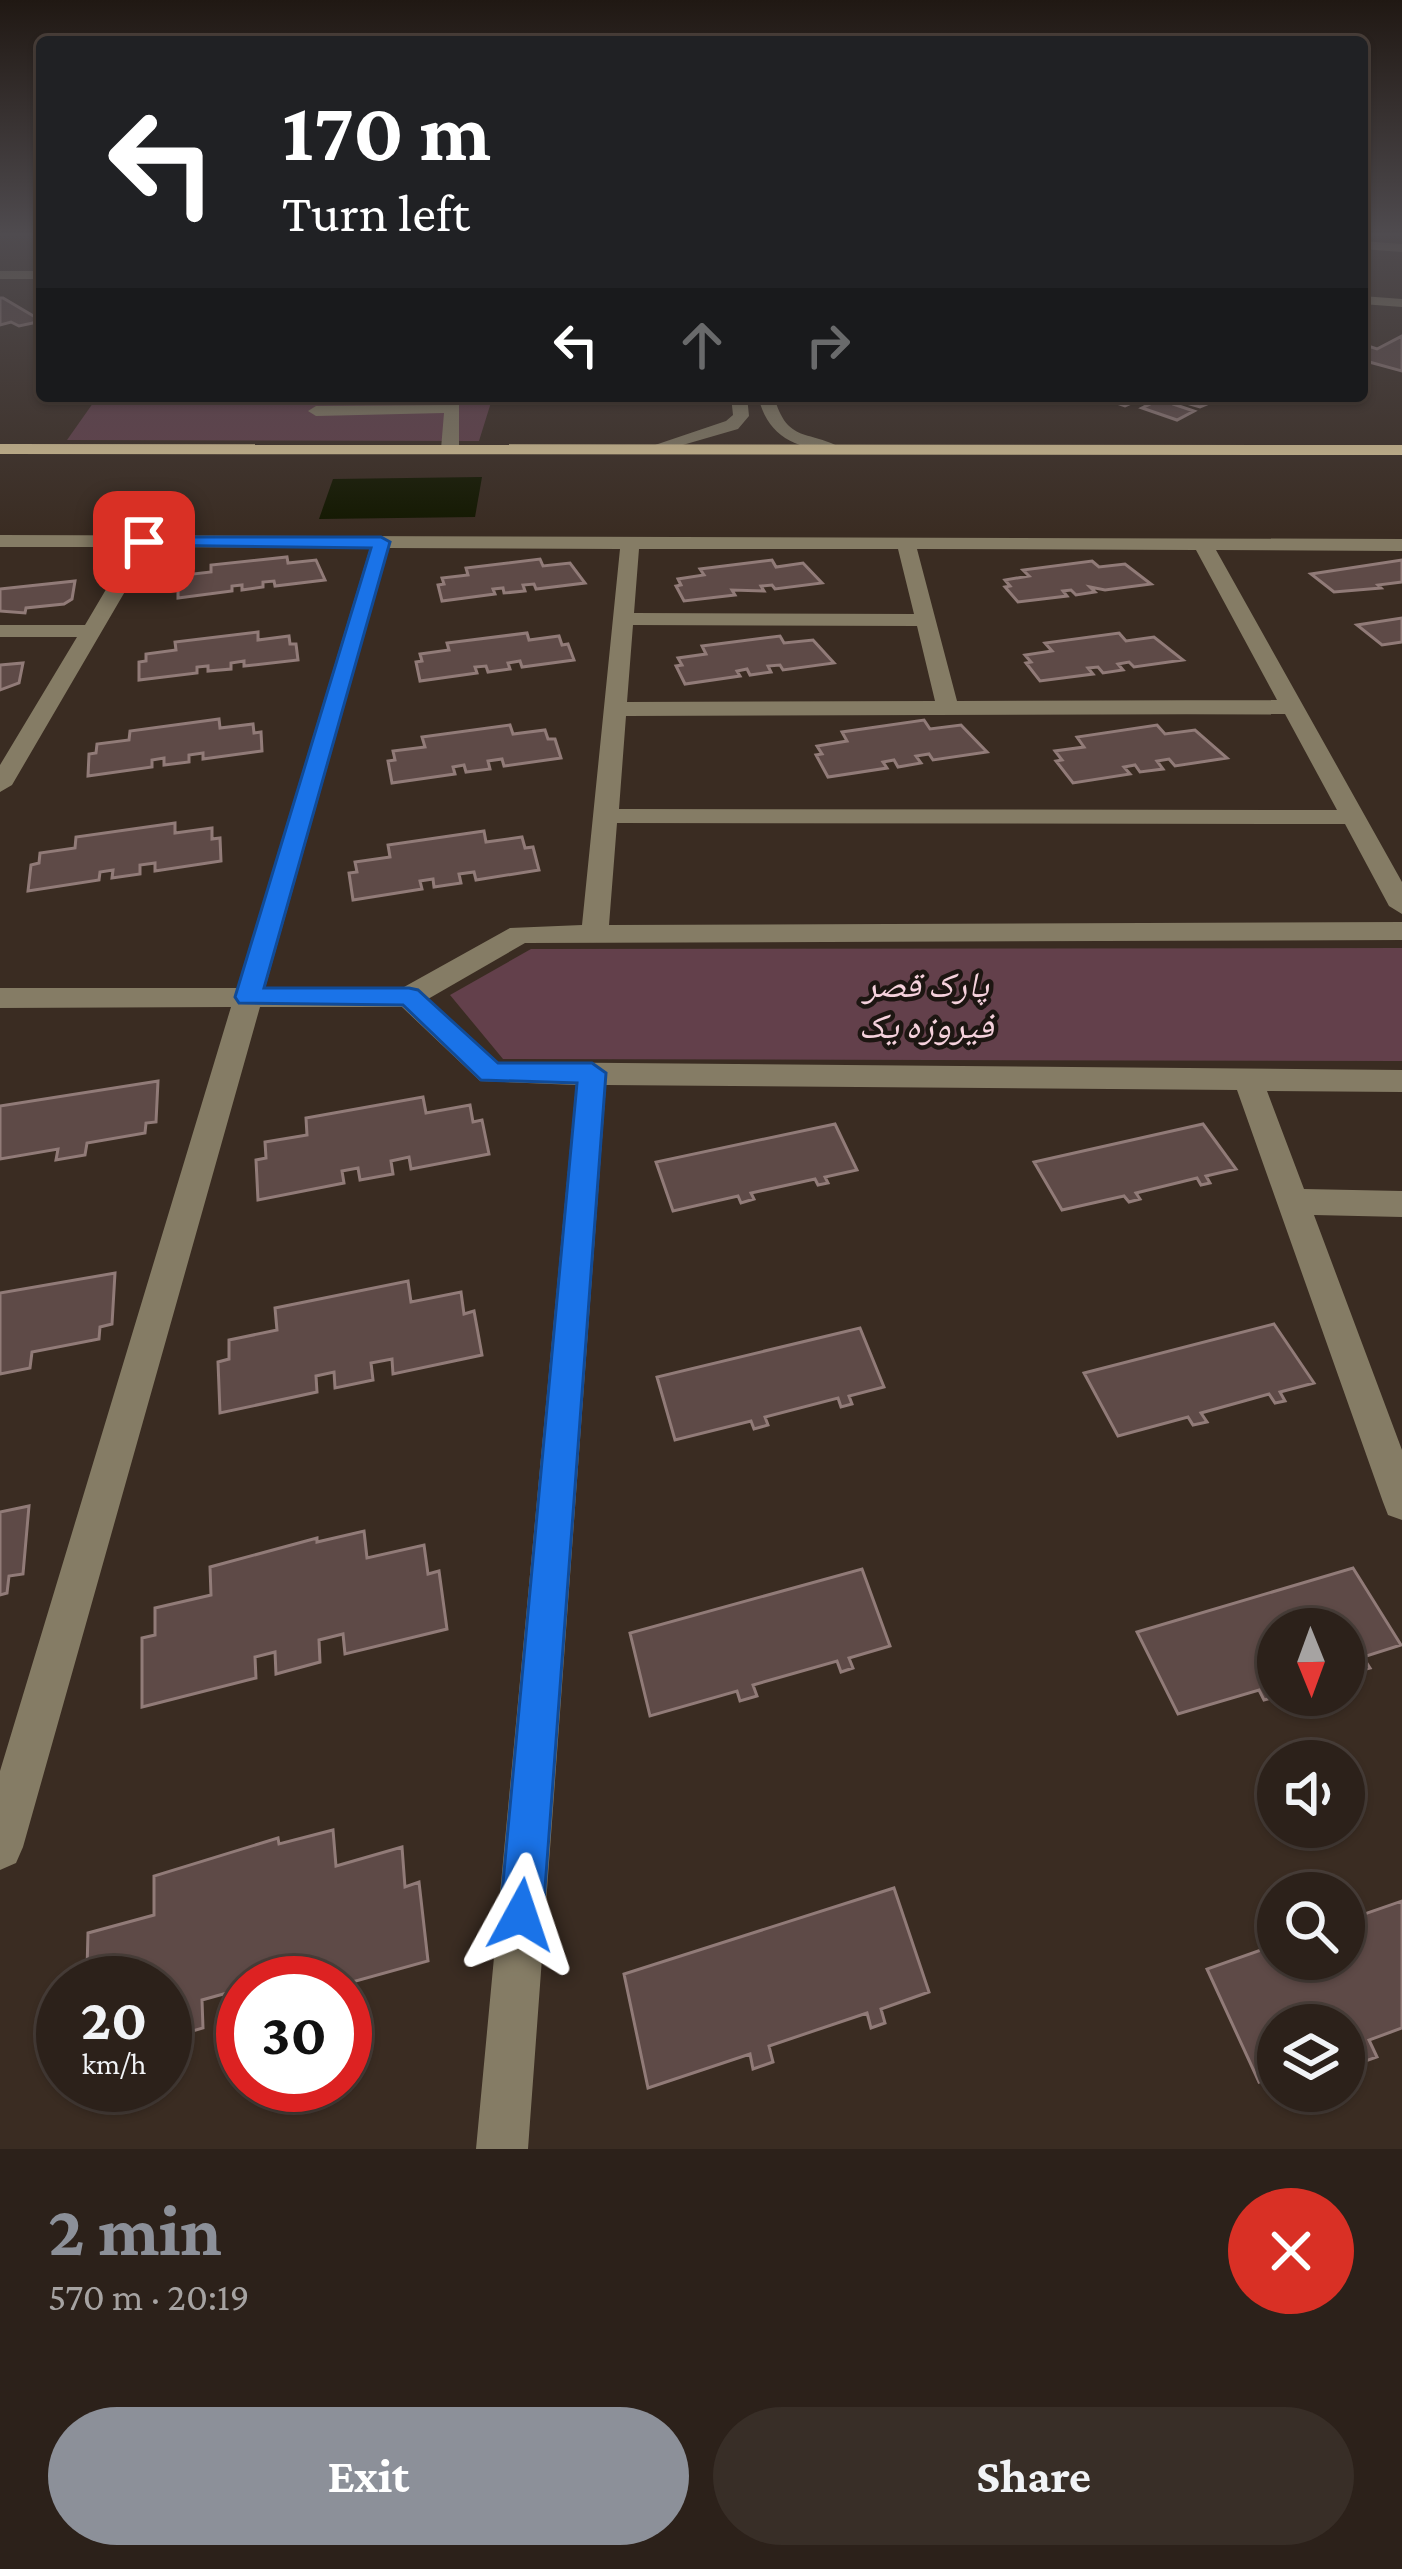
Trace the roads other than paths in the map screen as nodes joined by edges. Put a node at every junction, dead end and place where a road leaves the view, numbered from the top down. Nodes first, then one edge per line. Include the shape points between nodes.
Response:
1 (740, 402) edge
2 (768, 402) edge
3 (316, 411) dead end
4 (0, 449) edge
5 (450, 449) junction
6 (661, 449) junction
7 (834, 449) junction
8 (1402, 450) edge
9 (0, 542) edge
10 (144, 542) junction
11 (381, 542) junction
12 (630, 543) junction
13 (906, 544) junction
14 (1204, 544) junction
15 (1402, 545) edge
16 (623, 619) junction
17 (926, 620) junction
18 (0, 631) edge
19 (92, 631) junction
20 (1292, 707) junction
21 (948, 708) junction
22 (615, 710) junction
23 (0, 726) edge
24 (35, 726) junction
25 (0, 785) edge
26 (605, 816) junction
27 (1353, 817) junction
28 (1402, 906) edge
29 (1402, 931) edge
30 (595, 934) junction
31 (248, 997) junction
32 (409, 997) junction
33 (2, 1001) edge
34 (592, 1073) junction
35 (1248, 1079) junction
36 (1402, 1081) edge
37 (1293, 1202) junction
38 (1402, 1204) edge
39 (1400, 1490) edge
40 (0, 1847) edge
41 (502, 2149) edge

1 - 6 street via 732,425
2 - 7 street via 790,440
3 - 5 street via 453,408
4 - 5 main road
5 - 6 main road
6 - 7 main road
7 - 8 main road
9 - 10 street
10 - 11 street
10 - 19 street
11 - 12 street
11 - 31 street
12 - 13 street
12 - 16 street
13 - 14 street
13 - 17 street
14 - 15 street
14 - 20 street
16 - 17 street
16 - 22 street
17 - 21 street
18 - 19 street
19 - 24 street
20 - 21 street
20 - 27 street
21 - 22 street
22 - 26 street
23 - 24 street
24 - 25 street
26 - 27 street
26 - 30 street
27 - 28 street
29 - 30 street
30 - 32 street via 520,934
31 - 32 street
31 - 33 street
31 - 40 street
32 - 34 street via 491,1073
34 - 35 street
34 - 41 street
35 - 36 street
35 - 37 street
37 - 38 street
37 - 39 street

